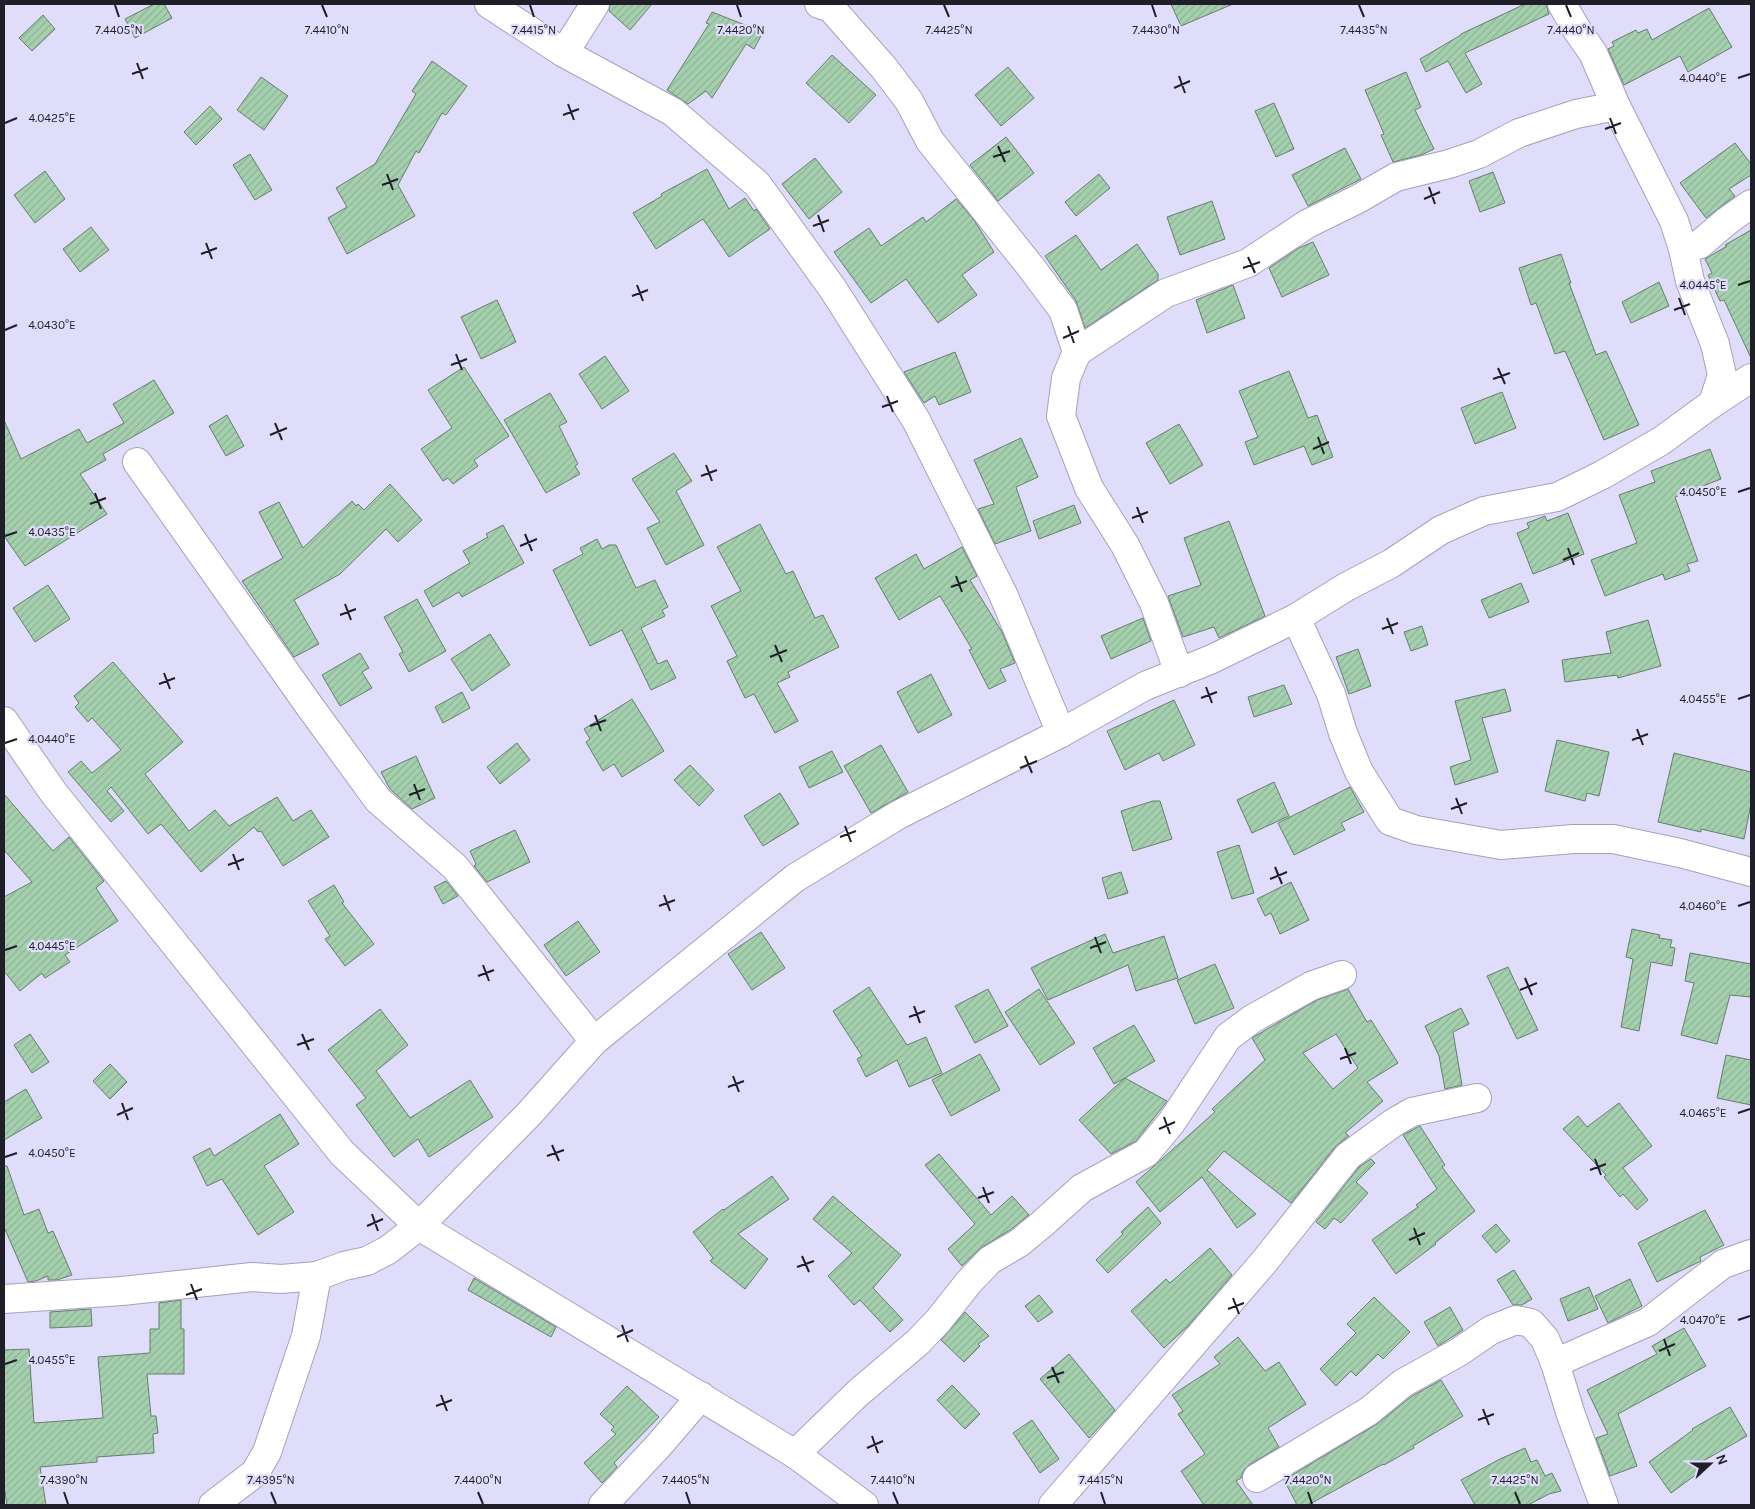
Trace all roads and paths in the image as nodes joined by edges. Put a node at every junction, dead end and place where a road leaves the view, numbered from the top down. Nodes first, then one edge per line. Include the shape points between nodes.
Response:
1 (489, 4) edge
2 (596, 4) edge
3 (819, 4) edge
4 (1562, 4) edge
5 (564, 53) junction
6 (1616, 106) junction
7 (1751, 204) edge
8 (1683, 249) junction
9 (1076, 352) junction
10 (1751, 378) edge
11 (1713, 403) junction
12 (137, 462) dead end
13 (1296, 618) junction
14 (1179, 673) junction
15 (4, 721) edge
16 (1061, 733) junction
17 (1751, 872) edge
18 (1342, 974) dead end
19 (594, 1041) junction
20 (1477, 1098) dead end
21 (419, 1226) junction
22 (1751, 1254) edge
23 (317, 1276) junction
24 (4, 1299) edge
25 (1555, 1363) junction
26 (701, 1396) junction
27 (795, 1454) junction
28 (1256, 1478) dead end
29 (213, 1505) edge
30 (603, 1505) edge
31 (864, 1505) edge
32 (1053, 1505) edge
33 (1604, 1505) edge

1 - 5 street
2 - 5 street
3 - 9 street via 831,8 909,100 930,141 1063,310
4 - 6 street via 1593,53
5 - 16 street via 673,112 757,184 833,289 916,420 1003,594
6 - 8 street via 1674,222
6 - 9 street via 1576,114 1519,134 1457,162 1396,177 1307,224 1248,263 1166,293
7 - 8 street via 1700,244
8 - 11 street via 1690,281 1715,344 1722,375
9 - 14 street via 1066,378 1061,416 1089,488 1125,545 1154,604
10 - 11 street
11 - 13 street via 1661,442 1602,475 1558,497 1484,511 1441,530 1392,563
12 - 19 street via 378,800 455,867
13 - 14 street
13 - 17 street via 1332,694 1359,772 1390,821 1416,830 1501,845 1565,839 1613,839
14 - 16 street via 1145,686
15 - 21 street via 53,792 336,1145
16 - 19 street via 898,815 795,878
18 - 27 street via 1312,986 1252,1019 1228,1037 1171,1123 1146,1153 1082,1188 1026,1237 990,1260 918,1342 858,1393
19 - 21 street via 529,1114
20 - 32 street via 1412,1112 1348,1156 1264,1262
21 - 23 street via 388,1250 367,1261
21 - 26 street
22 - 25 street via 1722,1264 1648,1322
23 - 24 street via 252,1277
23 - 29 street via 306,1336 267,1452 255,1472
25 - 28 street via 1545,1338 1531,1322 1516,1320 1491,1330 1403,1383 1369,1411
25 - 33 street
26 - 27 street
26 - 30 street
27 - 31 street

